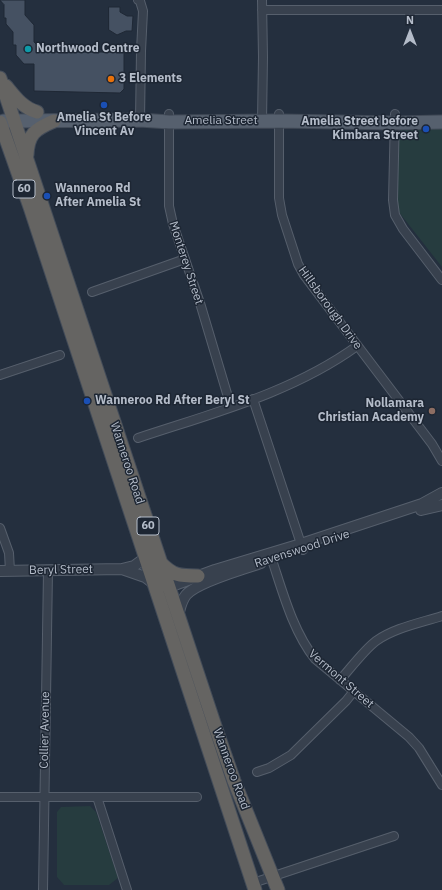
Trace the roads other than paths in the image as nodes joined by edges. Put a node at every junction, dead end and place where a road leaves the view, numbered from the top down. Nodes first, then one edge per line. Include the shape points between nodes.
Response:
1 (138, 0) edge
2 (262, 0) edge
3 (371, 0) edge
4 (371, 9) junction
5 (262, 10) junction
6 (442, 10) edge
7 (0, 78) edge
8 (37, 112) junction
9 (442, 114) edge
10 (9, 115) edge
11 (140, 116) junction
12 (261, 117) junction
13 (279, 117) junction
14 (169, 118) junction
15 (395, 119) junction
16 (54, 121) junction
17 (0, 122) edge
18 (442, 122) edge
19 (27, 159) junction
20 (185, 259) junction
21 (442, 280) edge
22 (92, 292) dead end
23 (357, 346) junction
24 (60, 355) dead end
25 (0, 375) edge
26 (253, 399) junction
27 (231, 407) junction
28 (138, 438) dead end
29 (440, 458) edge
30 (442, 468) edge
31 (442, 494) edge
32 (442, 505) edge
33 (0, 528) edge
34 (302, 547) junction
35 (271, 557) junction
36 (145, 558) junction
37 (160, 562) junction
38 (122, 570) junction
39 (0, 571) edge
40 (10, 571) junction
41 (48, 571) junction
42 (198, 576) junction
43 (153, 584) junction
44 (168, 587) junction
45 (178, 615) junction
46 (442, 616) edge
47 (172, 640) junction
48 (340, 680) junction
49 (354, 691) junction
50 (257, 772) dead end
51 (442, 785) edge
52 (0, 797) edge
53 (44, 797) junction
54 (197, 797) dead end
55 (97, 798) junction
56 (394, 836) dead end
57 (273, 876) junction
58 (254, 886) edge
59 (43, 890) edge
60 (127, 890) edge
61 (278, 890) edge

1 - 11 street via 143,11
2 - 5 street
3 - 4 street
4 - 5 street
4 - 6 street
5 - 12 street
7 - 8 highway via 16,99
7 - 10 highway, Wanneroo Road / 60
8 - 10 main road, Amelia Street
8 - 11 main road, Amelia Street
9 - 15 main road, Amelia Street
10 - 16 main road, Amelia Street
10 - 17 main road, Amelia Street
10 - 19 highway, Wanneroo Road / 60
11 - 14 main road, Amelia Street
11 - 16 main road, Amelia Street
12 - 13 main road, Amelia Street
12 - 14 main road, Amelia Street
13 - 15 main road, Amelia Street
13 - 23 street, Hillsborough Drive via 282,215 298,264
14 - 20 street, Monterey Street via 169,206
15 - 18 main road, Amelia Street
15 - 21 street via 395,215
16 - 19 highway via 40,126 32,135
17 - 36 highway, Wanneroo Road / 60
19 - 37 highway, Wanneroo Road / 60
20 - 22 street
20 - 27 street, Monterey Street
23 - 26 street via 291,384
23 - 29 street, Hillsborough Drive
24 - 25 street
26 - 27 street
26 - 34 street
27 - 28 street
29 - 30 street, Hillsborough Drive
31 - 34 street, Ravenswood Drive via 422,504
32 - 34 street, Ravenswood Drive
33 - 40 street via 8,553
34 - 35 street, Ravenswood Drive
35 - 42 street, Ravenswood Drive via 237,563
35 - 45 street, Ravenswood Drive via 190,591 184,597
35 - 48 street, Vermont Street via 305,646 315,659
36 - 38 street, Beryl Street via 134,566
36 - 43 highway, Wanneroo Road / 60
37 - 42 highway via 175,574
37 - 44 highway, Wanneroo Road / 60
38 - 41 street, Beryl Street
38 - 43 street, Beryl Street via 145,577
39 - 40 street, Beryl Street
40 - 41 street, Beryl Street
41 - 53 street, Collier Avenue
42 - 44 street, Ravenswood Drive
43 - 47 highway, Wanneroo Road / 60
44 - 45 highway, Wanneroo Road / 60
44 - 47 street via 166,601
45 - 57 highway, Wanneroo Road / 60 via 234,781
46 - 48 street via 383,636
47 - 58 highway, Wanneroo Road / 60
48 - 49 street, Vermont Street
49 - 50 street via 291,755
49 - 51 street, Vermont Street via 409,737 419,748
52 - 53 street
53 - 55 street
53 - 59 street, Collier Avenue
54 - 55 street
55 - 60 street
56 - 57 street
57 - 58 street
57 - 61 highway, Wanneroo Road / 60

